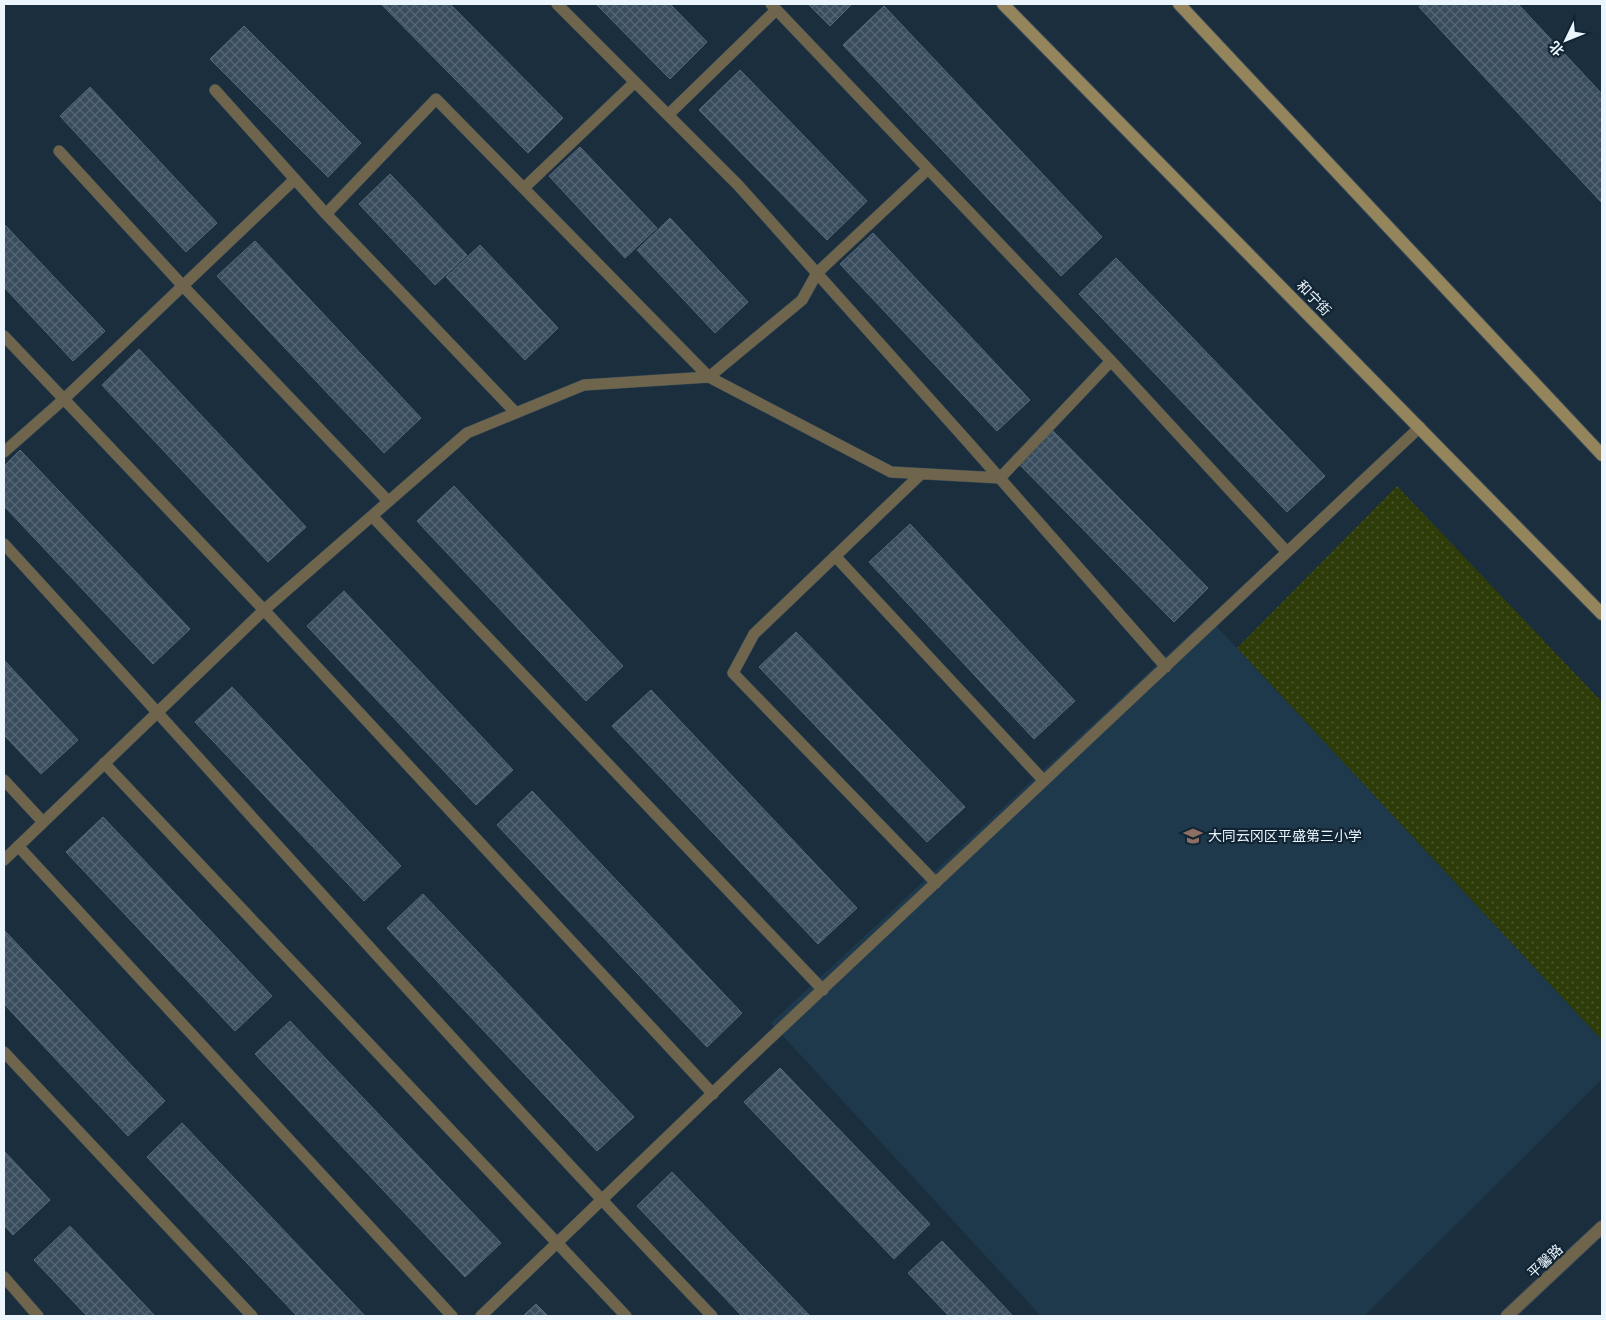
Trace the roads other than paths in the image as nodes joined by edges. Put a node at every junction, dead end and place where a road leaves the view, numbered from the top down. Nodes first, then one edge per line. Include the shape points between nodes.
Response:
1 (557, 4) edge
2 (1004, 4) edge
3 (1179, 4) edge
4 (773, 7) edge
5 (635, 82) junction
6 (215, 90) dead end
7 (668, 115) junction
8 (59, 151) dead end
9 (928, 169) junction
10 (295, 179) junction
11 (524, 188) junction
12 (326, 214) junction
13 (817, 273) junction
14 (182, 285) junction
15 (4, 336) edge
16 (1111, 361) junction
17 (710, 377) junction
18 (64, 399) junction
19 (516, 414) junction
20 (1420, 428) junction
21 (4, 452) edge
22 (1602, 455) edge
23 (920, 474) junction
24 (1000, 478) junction
25 (388, 501) junction
26 (372, 516) junction
27 (4, 544) edge
28 (1288, 552) junction
29 (835, 556) junction
30 (264, 610) junction
31 (1602, 614) edge
32 (1166, 667) junction
33 (158, 712) junction
34 (104, 763) junction
35 (4, 780) edge
36 (1044, 781) junction
37 (43, 822) junction
38 (18, 846) junction
39 (4, 860) edge
40 (936, 883) junction
41 (823, 990) junction
42 (4, 1052) edge
43 (713, 1094) junction
44 (601, 1201) junction
45 (1602, 1227) edge
46 (557, 1244) junction
47 (4, 1278) edge
48 (38, 1316) edge
49 (252, 1316) edge
50 (452, 1316) edge
51 (481, 1316) edge
52 (626, 1316) edge
53 (712, 1316) edge
54 (1508, 1316) edge

1 - 5 lane
2 - 20 main road, 和宁街
3 - 22 main road
4 - 7 lane
4 - 9 lane
5 - 7 lane
5 - 11 lane
6 - 10 lane
7 - 13 lane via 738,185
8 - 14 lane
9 - 13 lane
9 - 16 lane
10 - 12 lane
10 - 14 lane
11 - 12 lane via 436,99
11 - 17 lane
12 - 19 lane
13 - 17 lane via 802,300
13 - 24 lane
14 - 18 lane
14 - 25 lane
15 - 18 lane
16 - 24 lane
16 - 28 lane
17 - 19 lane via 584,385
17 - 23 lane via 891,472
18 - 21 lane
18 - 30 lane
19 - 25 lane via 467,433
20 - 28 lane
20 - 31 main road, 和宁街
23 - 24 lane
23 - 29 lane
24 - 32 lane
25 - 26 lane
26 - 30 lane
26 - 41 lane
27 - 33 lane
28 - 32 lane
29 - 36 lane
29 - 40 lane via 754,634 733,673
30 - 33 lane
30 - 43 lane
32 - 36 lane
33 - 34 lane
33 - 44 lane
34 - 37 lane
34 - 46 lane
35 - 37 lane
36 - 40 lane
37 - 38 lane
38 - 39 lane
38 - 50 lane
40 - 41 lane
41 - 43 lane
42 - 49 lane
43 - 44 lane
44 - 46 lane
44 - 53 lane
45 - 54 street, 平馨路
46 - 51 lane
46 - 52 lane
47 - 48 lane

